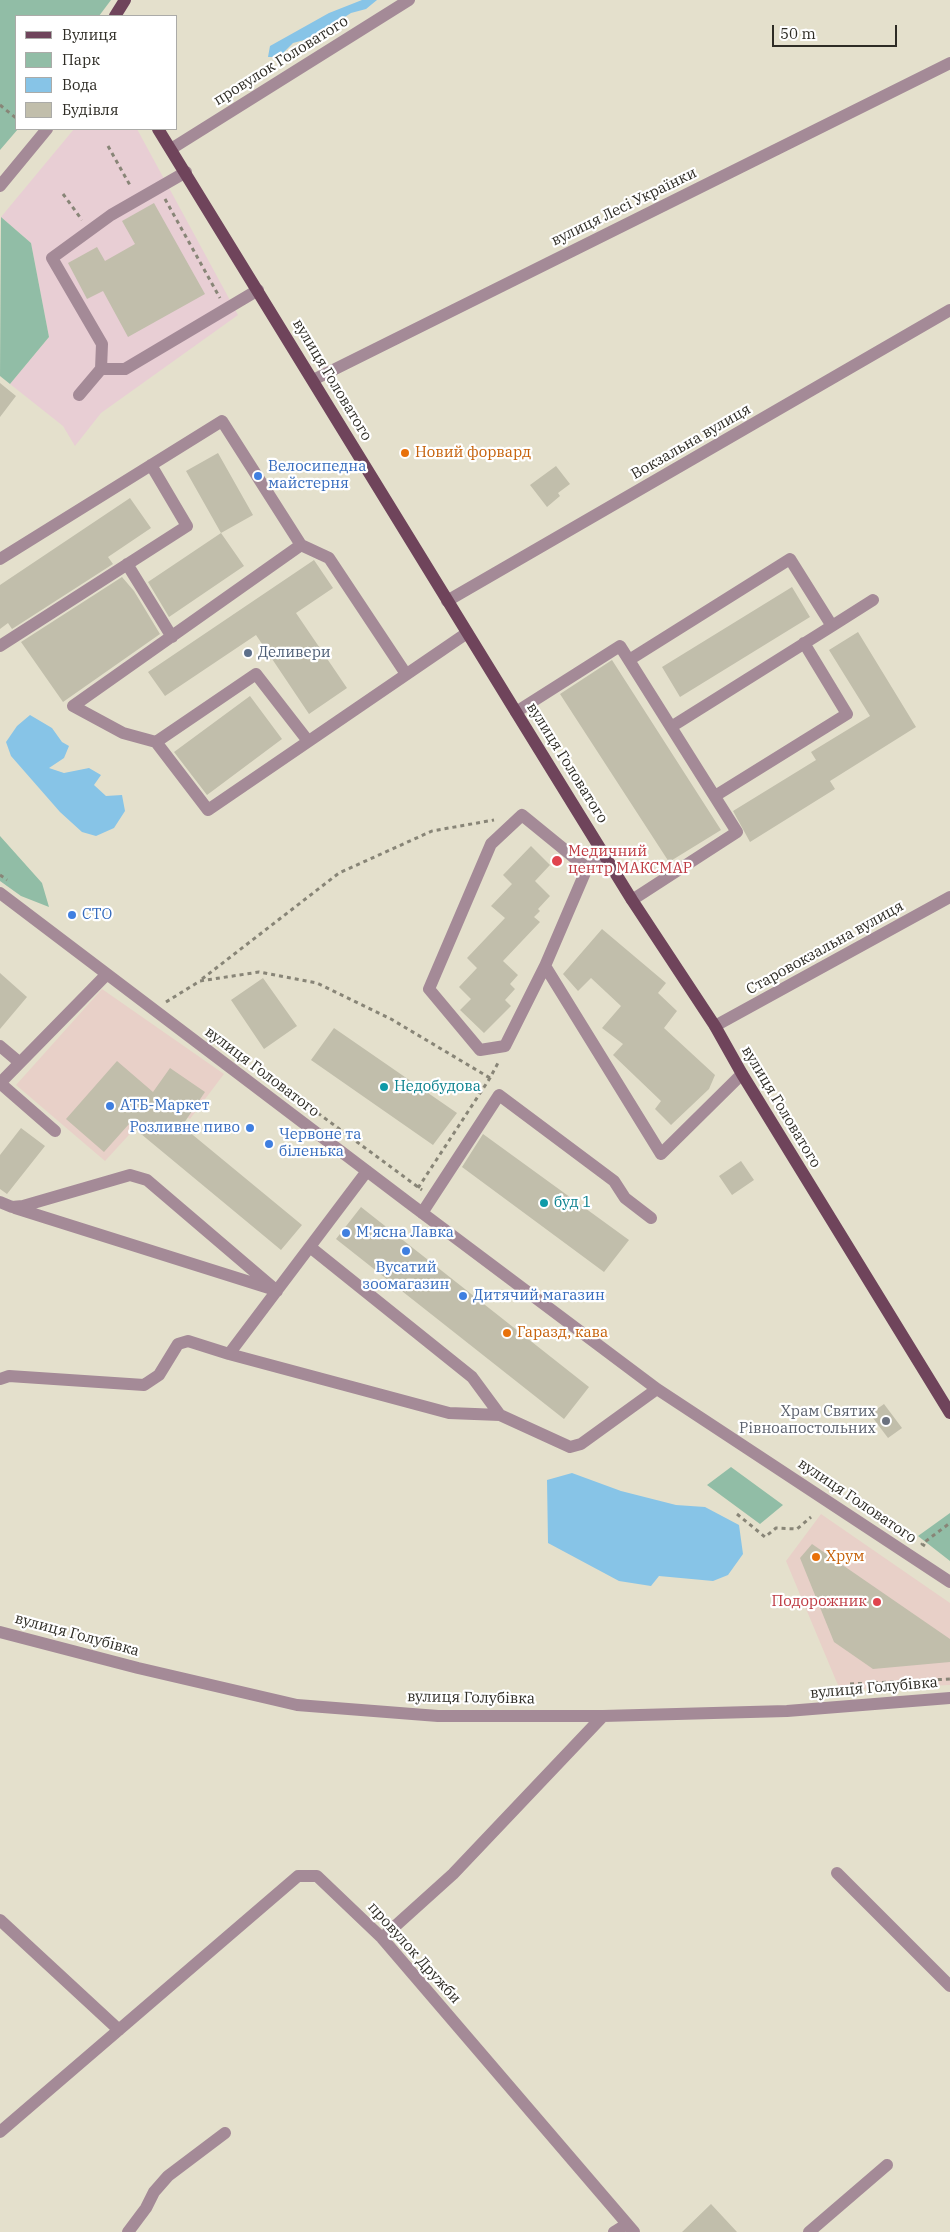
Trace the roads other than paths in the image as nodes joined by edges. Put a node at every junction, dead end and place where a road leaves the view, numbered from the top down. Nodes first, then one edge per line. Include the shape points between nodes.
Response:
1 (125, 0) edge
2 (409, 0) edge
3 (116, 15) edge
4 (950, 63) edge
5 (46, 130) edge
6 (159, 130) edge
7 (171, 149) junction
8 (186, 172) junction
9 (0, 186) edge
10 (258, 290) junction
11 (950, 310) edge
12 (101, 369) junction
13 (313, 380) junction
14 (78, 395) dead end
15 (151, 465) junction
16 (301, 545) junction
17 (0, 559) edge
18 (127, 564) junction
19 (873, 600) dead end
20 (448, 601) junction
21 (832, 626) junction
22 (467, 633) junction
23 (172, 636) junction
24 (804, 643) junction
25 (0, 646) edge
26 (629, 660) junction
27 (406, 674) junction
28 (516, 712) junction
29 (671, 727) junction
30 (308, 741) junction
31 (156, 742) junction
32 (714, 796) junction
33 (606, 857) junction
34 (588, 868) junction
35 (0, 893) edge
36 (950, 897) edge
37 (632, 900) junction
38 (545, 966) junction
39 (107, 974) junction
40 (715, 1026) junction
41 (0, 1046) edge
42 (20, 1062) junction
43 (742, 1074) junction
44 (0, 1083) edge
45 (55, 1131) dead end
46 (367, 1171) junction
47 (6, 1205) edge
48 (422, 1213) junction
49 (651, 1218) dead end
50 (310, 1247) junction
51 (277, 1291) junction
52 (230, 1354) junction
53 (0, 1379) edge
54 (657, 1388) junction
55 (950, 1413) edge
56 (500, 1415) junction
57 (950, 1582) edge
58 (0, 1632) edge
59 (950, 1698) edge
60 (603, 1716) junction
61 (837, 1873) dead end
62 (0, 1920) edge
63 (382, 1938) junction
64 (950, 1986) edge
65 (119, 2030) junction
66 (0, 2132) edge
67 (225, 2133) dead end
68 (887, 2166) dead end
69 (631, 2228) edge
70 (128, 2232) edge
71 (614, 2232) edge
72 (809, 2232) edge

1 - 3 main road
2 - 7 street, провулок Головатого
4 - 13 street, вулиця Лесі Українки
5 - 9 street
6 - 7 main road, вулиця Головатого
7 - 8 main road, вулиця Головатого
8 - 10 main road, вулиця Головатого
8 - 12 street via 111,215 52,258 102,344
10 - 12 street via 125,369
10 - 13 main road, вулиця Головатого
11 - 20 street, Вокзальна вулиця
12 - 14 street
13 - 20 main road, вулиця Головатого
15 - 16 street via 222,421
15 - 17 street
15 - 18 street via 187,526
16 - 23 street
16 - 27 street via 329,558
18 - 23 street
18 - 25 street
19 - 21 street
20 - 22 main road, вулиця Головатого
21 - 24 street
21 - 26 street via 790,559
22 - 27 street
22 - 28 main road, вулиця Головатого
23 - 31 street via 73,706 123,734
24 - 29 street
24 - 32 street via 847,714
26 - 28 street via 620,646
26 - 29 street
27 - 30 street
28 - 33 main road, вулиця Головатого
29 - 32 street
30 - 31 street via 256,674
30 - 31 street via 208,810
32 - 37 street via 737,832
33 - 34 street
33 - 37 main road, вулиця Головатого
34 - 38 street
34 - 38 street via 522,815 491,844 428,989 480,1050 505,1046
35 - 39 street, вулиця Головатого
36 - 40 street, Старовокзальна вулиця
37 - 40 main road, вулиця Головатого
38 - 43 street via 661,1154
39 - 42 street
39 - 46 street, вулиця Головатого
40 - 43 main road, вулиця Головатого
41 - 42 street
42 - 44 street
43 - 55 main road, вулиця Головатого
44 - 45 street
46 - 48 street, вулиця Головатого
46 - 50 street
47 - 51 street
47 - 51 street via 23,1206 130,1175 147,1180
48 - 49 street via 499,1095 614,1181 624,1198
48 - 54 street, вулиця Головатого
50 - 51 street
50 - 56 street via 472,1376
51 - 52 street
52 - 53 street via 188,1341 178,1344 158,1375 144,1385 9,1376
52 - 56 street via 449,1413
54 - 56 street via 581,1444 570,1447
54 - 57 street, вулиця Головатого
58 - 60 street, вулиця Голубівка via 297,1705 438,1716
59 - 60 street, вулиця Голубівка via 787,1711
60 - 63 street via 453,1874
61 - 64 street
62 - 65 street
63 - 65 street, провулок Дружби via 317,1876 298,1876
63 - 69 street, провулок Дружби
65 - 66 street, провулок Дружби
67 - 70 street via 168,2176
68 - 72 street
69 - 71 street

